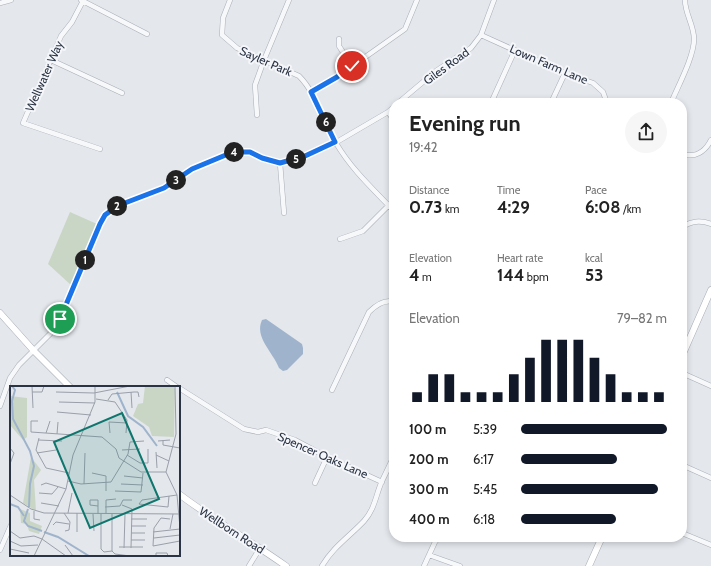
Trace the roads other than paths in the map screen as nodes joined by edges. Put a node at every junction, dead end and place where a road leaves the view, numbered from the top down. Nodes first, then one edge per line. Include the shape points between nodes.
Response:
1 (11, 0) edge
2 (230, 0) edge
3 (290, 0) edge
4 (417, 0) edge
5 (494, 0) edge
6 (685, 0) edge
7 (82, 1) edge
8 (0, 3) edge
9 (147, 34) dead end
10 (481, 35) junction
11 (339, 39) dead end
12 (515, 50) junction
13 (51, 60) junction
14 (264, 60) junction
15 (352, 66) junction
16 (566, 73) junction
17 (311, 92) junction
18 (122, 93) dead end
19 (404, 98) edge
20 (493, 98) edge
21 (554, 98) edge
22 (606, 98) edge
23 (673, 98) edge
24 (388, 112) edge
25 (257, 115) dead end
26 (711, 140) edge
27 (335, 142) junction
28 (100, 149) dead end
29 (687, 156) edge
30 (280, 163) junction
31 (389, 206) joint
32 (284, 213) dead end
33 (687, 224) edge
34 (711, 224) edge
35 (340, 239) dead end
36 (711, 290) edge
37 (389, 301) edge
38 (0, 313) edge
39 (687, 345) edge
40 (34, 351) junction
41 (687, 375) edge
42 (167, 380) dead end
43 (69, 386) edge
44 (175, 386) edge
45 (711, 386) edge
46 (180, 389) edge
47 (332, 390) dead end
48 (0, 406) edge
49 (327, 457) junction
50 (389, 467) edge
51 (687, 467) edge
52 (711, 478) edge
53 (382, 482) junction
54 (315, 483) dead end
55 (180, 495) edge
56 (10, 527) edge
57 (687, 535) edge
58 (435, 542) edge
59 (600, 542) edge
60 (711, 545) edge
61 (260, 548) junction
62 (0, 550) edge
63 (430, 555) junction
64 (249, 566) edge
65 (286, 566) edge
66 (322, 566) edge
67 (424, 566) edge
68 (460, 566) edge
69 (589, 566) edge

1 - 8 street
2 - 14 street, Sayler Park via 223,18 222,35 237,48
3 - 14 street
4 - 15 street via 405,29
5 - 10 street, Giles Road
6 - 23 street via 694,40 692,53
7 - 9 street
7 - 13 street, Wellwater Way via 72,22 61,36
10 - 12 street, Lown Farm Lane
10 - 19 street, Giles Road via 471,48 436,71
11 - 15 street via 339,46
12 - 16 street, Lown Farm Lane
12 - 20 street
13 - 18 street
13 - 28 street, Wellwater Way via 24,123
14 - 17 street, Sayler Park via 299,76
14 - 25 street via 255,84
15 - 17 street
16 - 21 street
16 - 22 street, Lown Farm Lane via 593,83
17 - 27 street, Sayler Park
24 - 27 street
26 - 29 street via 708,147 695,156
27 - 30 street via 305,156
27 - 31 street, Sayler Park via 354,168
30 - 32 street
30 - 40 street via 250,152 233,152 192,169 164,188 117,206 105,215 60,319
31 - 35 street via 362,230
33 - 34 street via 697,221
36 - 39 street
37 - 47 street via 375,306 369,312
38 - 40 street
40 - 43 street
40 - 48 street via 10,378
41 - 45 street
42 - 44 street, Spencer Oaks Lane
46 - 49 street, Spencer Oaks Lane via 244,429 258,432 266,430 294,440
49 - 53 street, Spencer Oaks Lane
49 - 54 street
50 - 53 street
51 - 52 street
53 - 66 street via 374,505 365,520 339,544
55 - 61 street, Wellborn Road via 205,514
56 - 62 street
57 - 60 street
58 - 63 street
59 - 69 street
61 - 64 street
61 - 65 street, Wellborn Road
63 - 67 street
63 - 68 street

